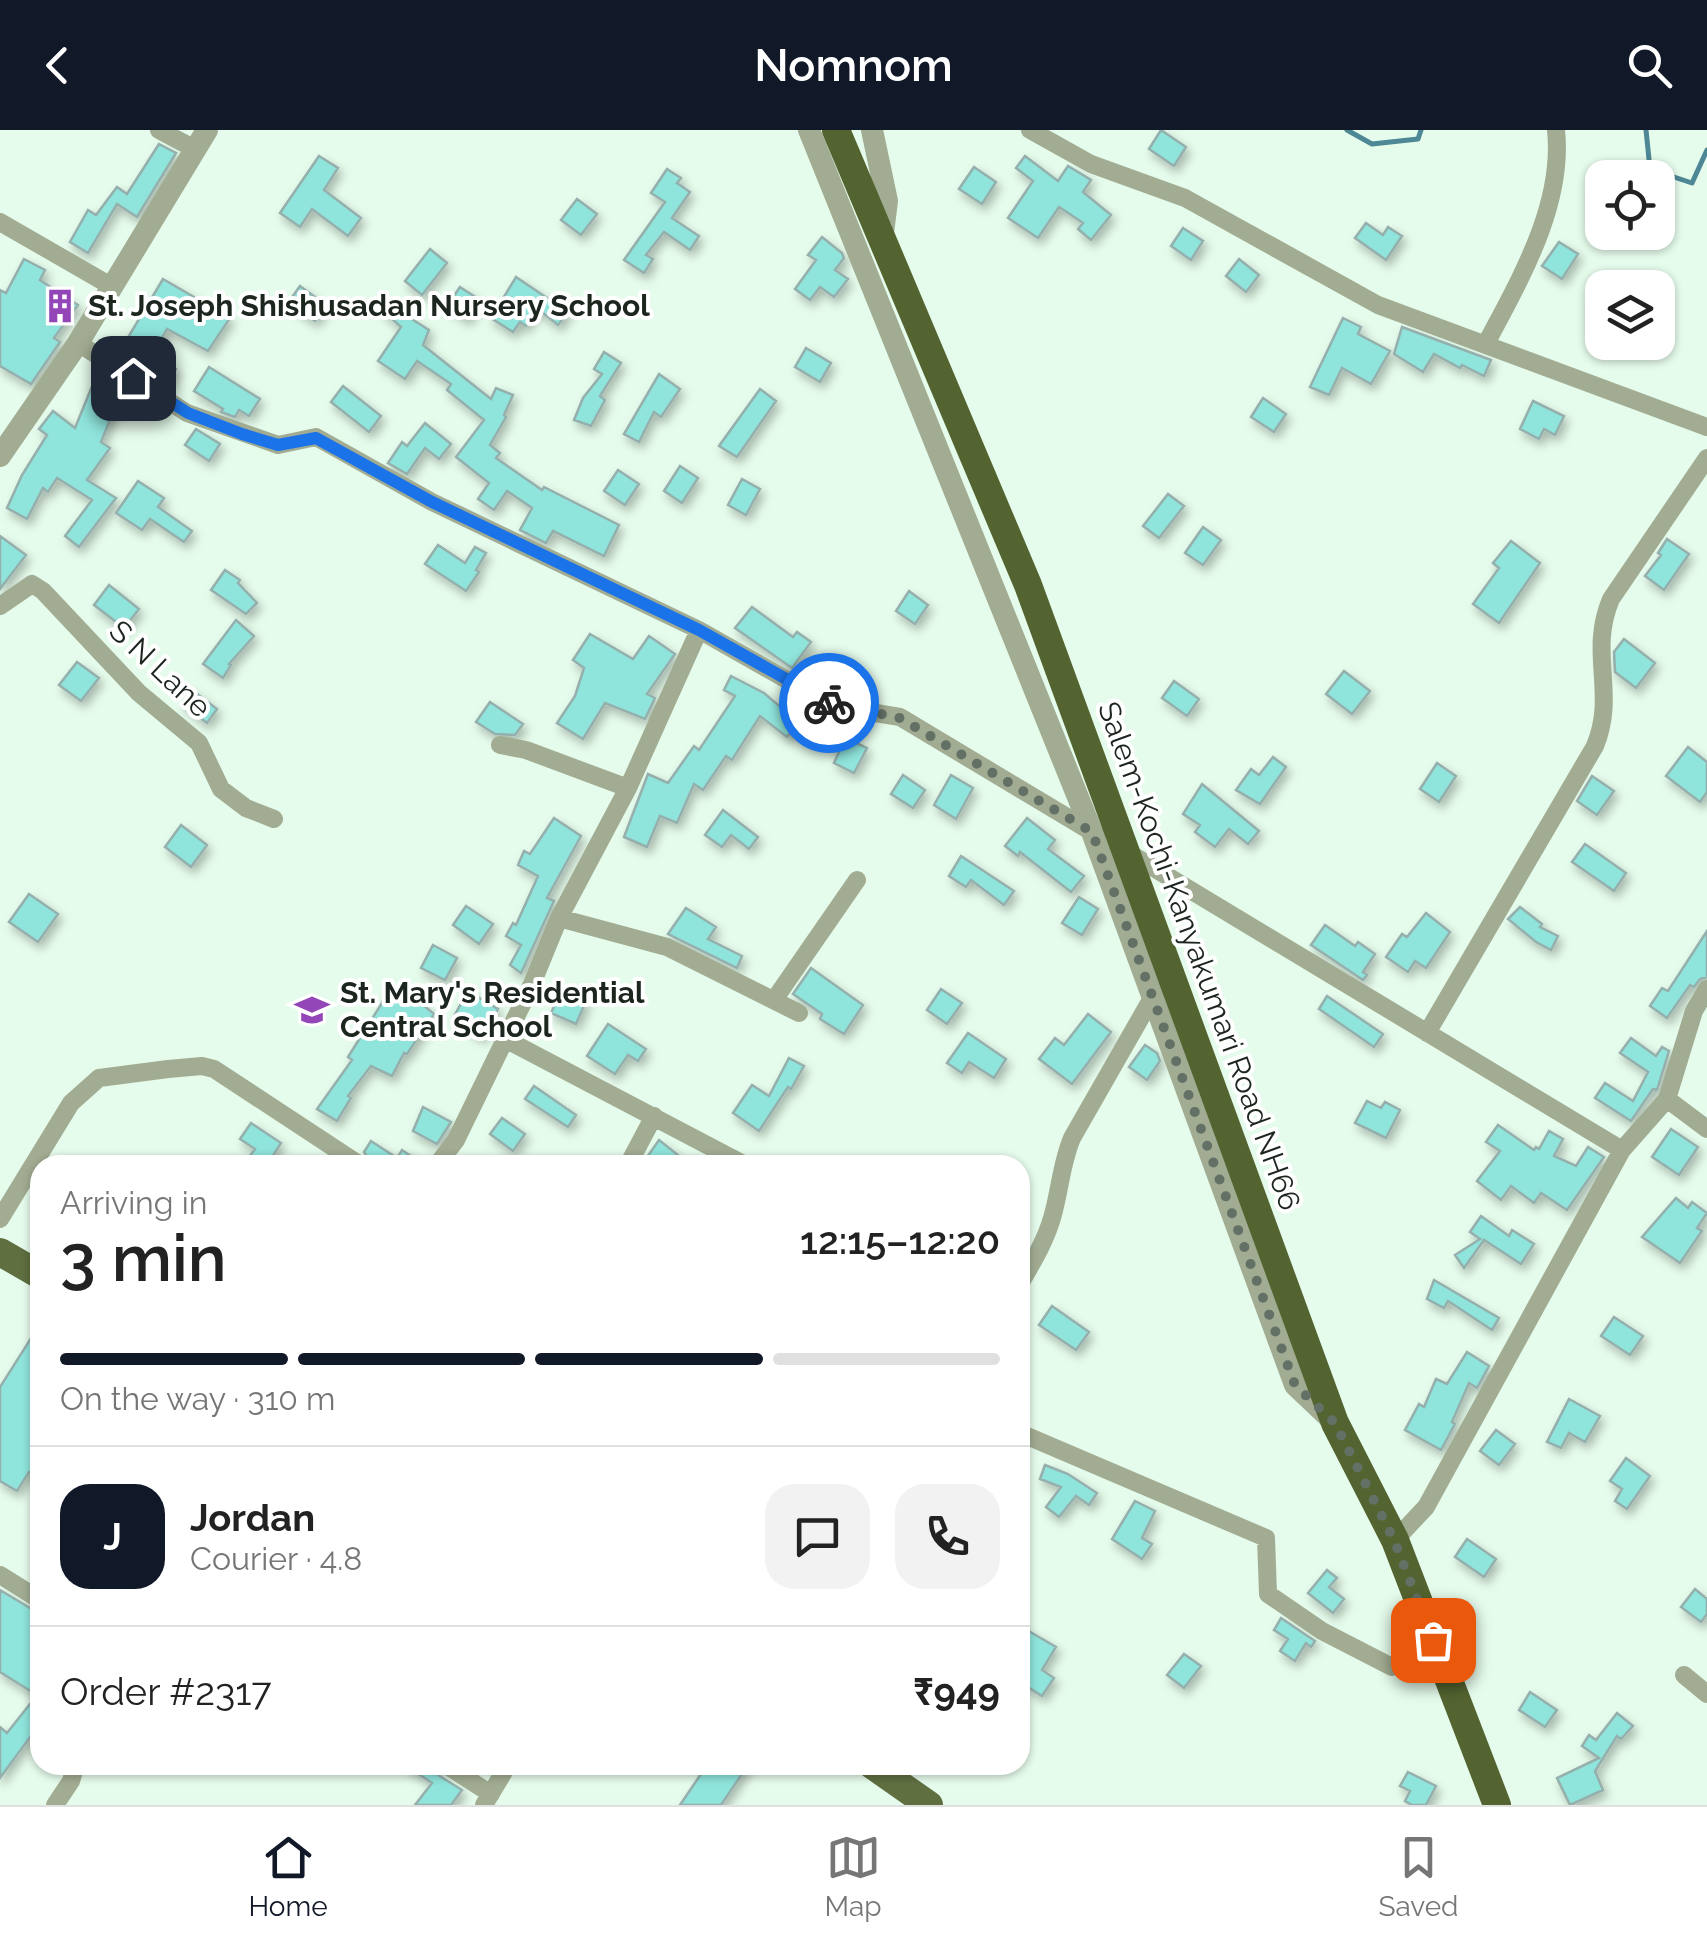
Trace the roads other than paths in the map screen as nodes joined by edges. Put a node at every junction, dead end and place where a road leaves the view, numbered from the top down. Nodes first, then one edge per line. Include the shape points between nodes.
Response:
1 (159, 130) edge
2 (809, 130) edge
3 (836, 130) edge
4 (872, 130) edge
5 (1030, 130) edge
6 (1556, 130) edge
7 (201, 140) edge
8 (0, 222) edge
9 (882, 241) junction
10 (111, 286) junction
11 (1487, 342) junction
12 (78, 343) junction
13 (1707, 427) edge
14 (0, 456) edge
15 (1707, 458) edge
16 (0, 606) edge
17 (699, 630) junction
18 (500, 745) dead end
19 (628, 788) junction
20 (274, 819) dead end
21 (1092, 832) junction
22 (1127, 852) junction
23 (858, 880) dead end
24 (558, 918) junction
25 (1168, 968) junction
26 (1707, 989) edge
27 (1152, 996) junction
28 (774, 1000) junction
29 (800, 1013) dead end
30 (1427, 1034) junction
31 (505, 1039) junction
32 (1667, 1099) junction
33 (654, 1116) junction
34 (1707, 1129) edge
35 (1622, 1150) junction
36 (39, 1155) edge
37 (345, 1155) edge
38 (445, 1155) edge
39 (633, 1155) edge
40 (726, 1155) edge
41 (30, 1170) edge
42 (0, 1219) edge
43 (0, 1252) edge
44 (1030, 1267) edge
45 (30, 1268) edge
46 (1335, 1423) junction
47 (1030, 1437) edge
48 (1394, 1540) junction
49 (0, 1575) edge
50 (30, 1594) edge
51 (1392, 1667) dead end
52 (1684, 1675) dead end
53 (1707, 1694) edge
54 (74, 1775) edge
55 (458, 1775) edge
56 (502, 1775) edge
57 (886, 1775) edge
58 (487, 1800) edge
59 (55, 1805) edge
60 (929, 1805) edge
61 (1497, 1805) edge

1 - 7 street
2 - 21 street
3 - 9 highway, Salem-Kochi-Kanyakumari Road NH66
4 - 9 street via 887,201
5 - 11 street via 1092,164 1185,198 1378,304
6 - 11 street via 1554,182 1528,266
7 - 10 street
8 - 10 street
9 - 22 highway, Salem-Kochi-Kanyakumari Road NH66 via 1028,585
10 - 12 street
11 - 13 street
12 - 14 street
12 - 17 street via 188,413 278,445 316,438 432,502
15 - 30 street via 1602,621 1606,713 1596,746
16 - 20 street, S N Lane via 32,584 43,591 139,692 199,743 221,789
17 - 19 street
17 - 21 street via 833,706 900,718
18 - 19 street
19 - 24 street
21 - 22 street
21 - 27 street
22 - 25 highway, Salem-Kochi-Kanyakumari Road NH66
22 - 30 street
23 - 28 street
24 - 28 street via 667,947
24 - 31 street
25 - 27 street
25 - 46 highway, Salem-Kochi-Kanyakumari Road NH66
26 - 32 street
27 - 44 street via 1072,1138 1052,1219
27 - 46 street via 1295,1385
28 - 29 street
30 - 35 street
31 - 33 street
31 - 38 street
32 - 34 street
32 - 35 street
33 - 39 street
33 - 40 street
35 - 48 street via 1426,1507
36 - 37 street via 71,1103 99,1078 202,1066
41 - 42 street
43 - 45 main road
46 - 48 highway, Salem-Kochi-Kanyakumari Road NH66
47 - 51 street via 1266,1538 1268,1594
48 - 61 highway, Salem-Kochi-Kanyakumari Road NH66
49 - 50 street
52 - 53 street
54 - 59 street
55 - 58 street
56 - 58 street
57 - 60 main road

